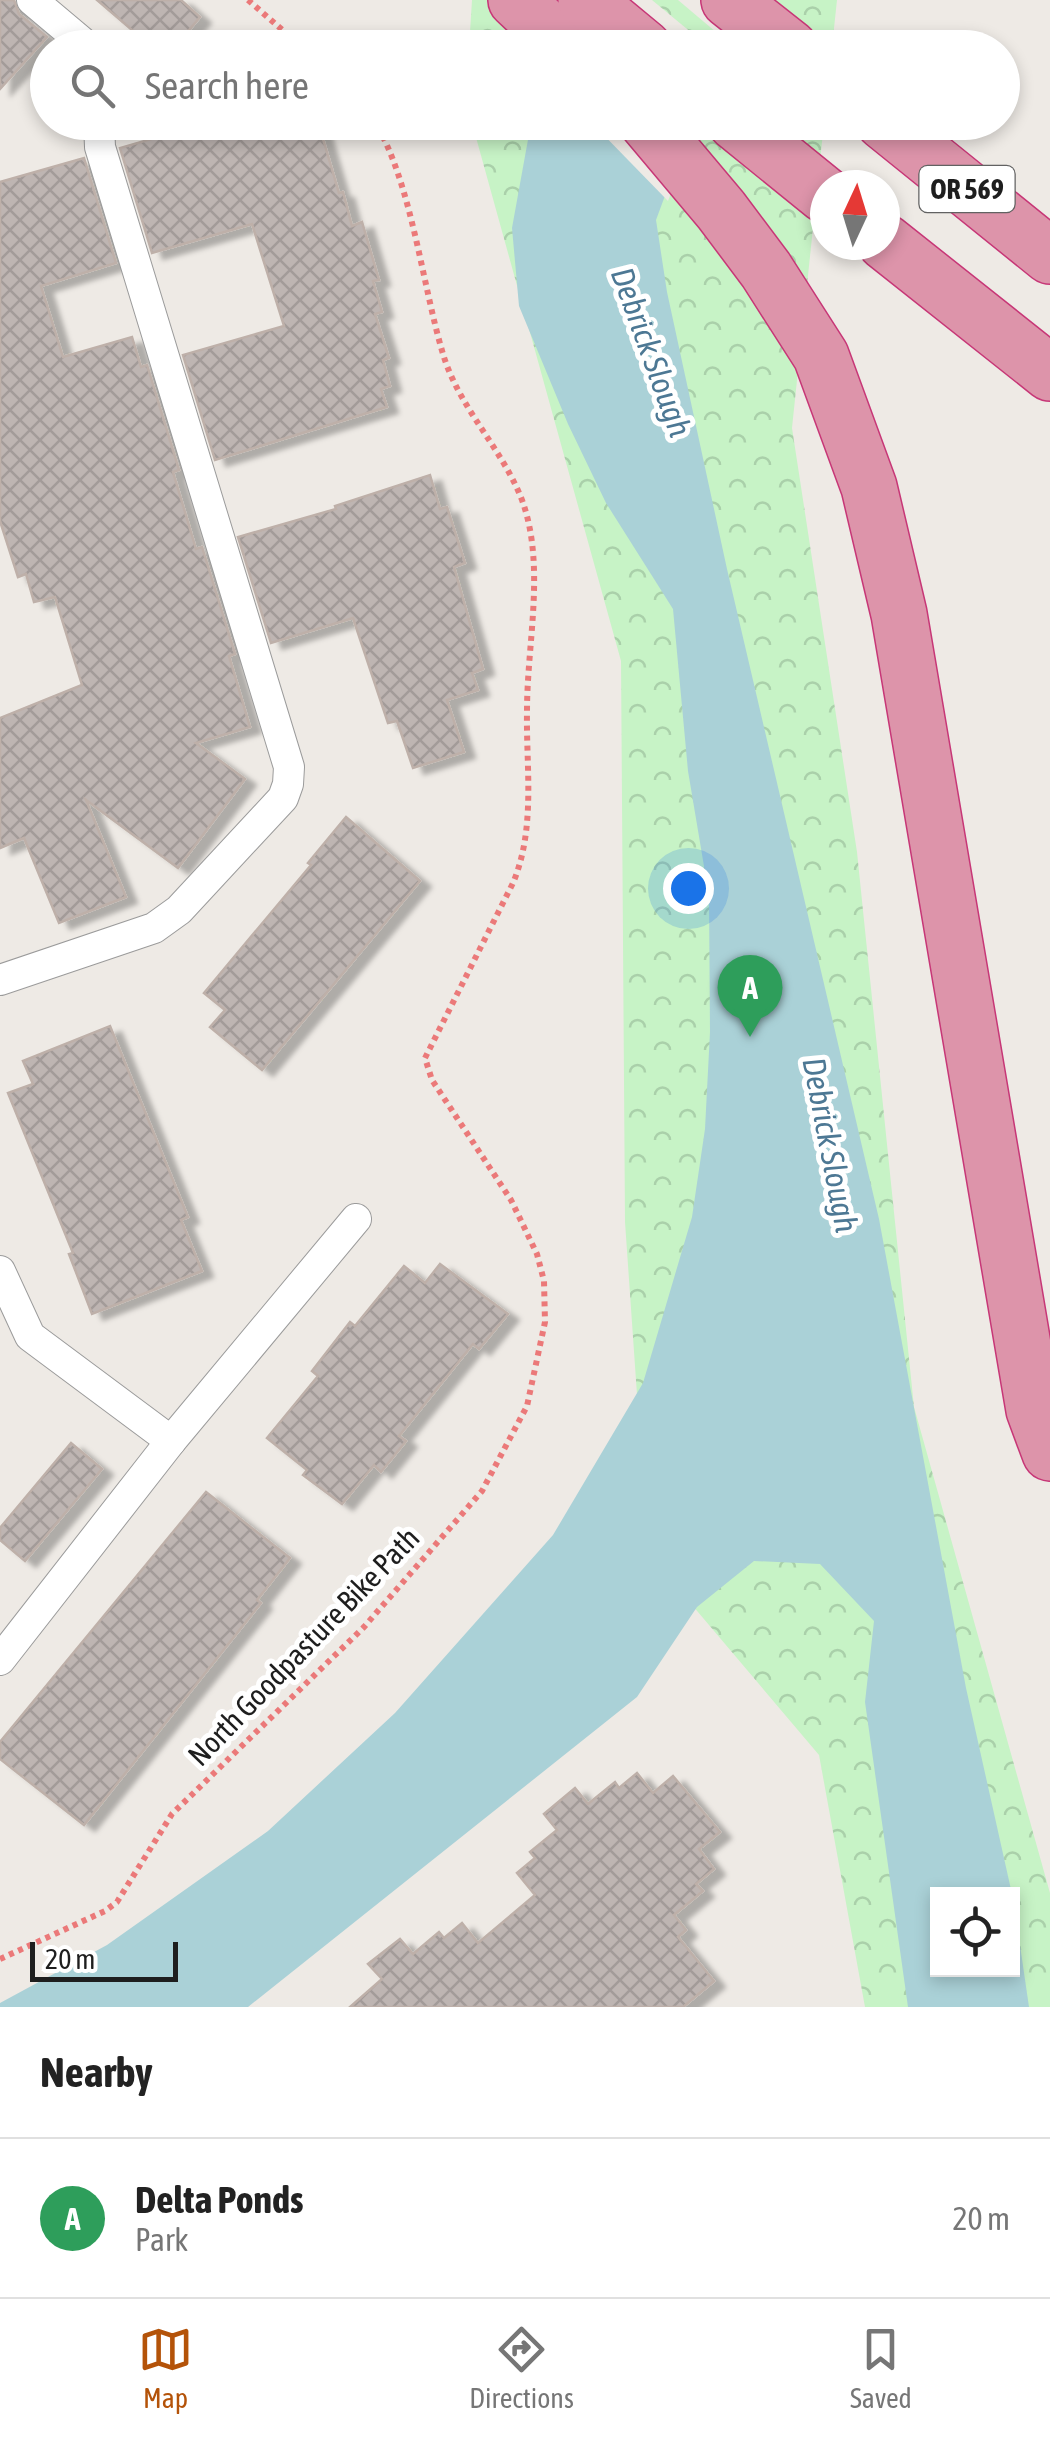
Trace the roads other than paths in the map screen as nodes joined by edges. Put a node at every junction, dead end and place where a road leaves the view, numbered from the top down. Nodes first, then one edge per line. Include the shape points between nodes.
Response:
1 (32, 0) edge
2 (516, 0) edge
3 (586, 0) edge
4 (729, 0) edge
5 (68, 30) edge
6 (548, 30) edge
7 (622, 30) edge
8 (767, 30) edge
9 (100, 140) edge
10 (663, 140) edge
11 (757, 140) edge
12 (906, 140) edge
13 (810, 183) edge
14 (900, 254) edge
15 (1050, 256) edge
16 (1050, 373) edge
17 (0, 980) edge
18 (356, 1219) dead end
19 (0, 1271) edge
20 (171, 1440) junction
21 (1050, 1454) edge
22 (0, 1660) edge

1 - 5 lane
2 - 6 highway
3 - 7 highway
4 - 8 highway
9 - 17 lane via 289,767 288,784 283,798 179,910 154,928
10 - 21 highway via 766,270 821,356 869,487 899,614 1034,1410
11 - 13 highway
12 - 15 highway, OR 569
14 - 16 highway
18 - 20 lane
19 - 20 lane via 30,1336
20 - 22 lane

